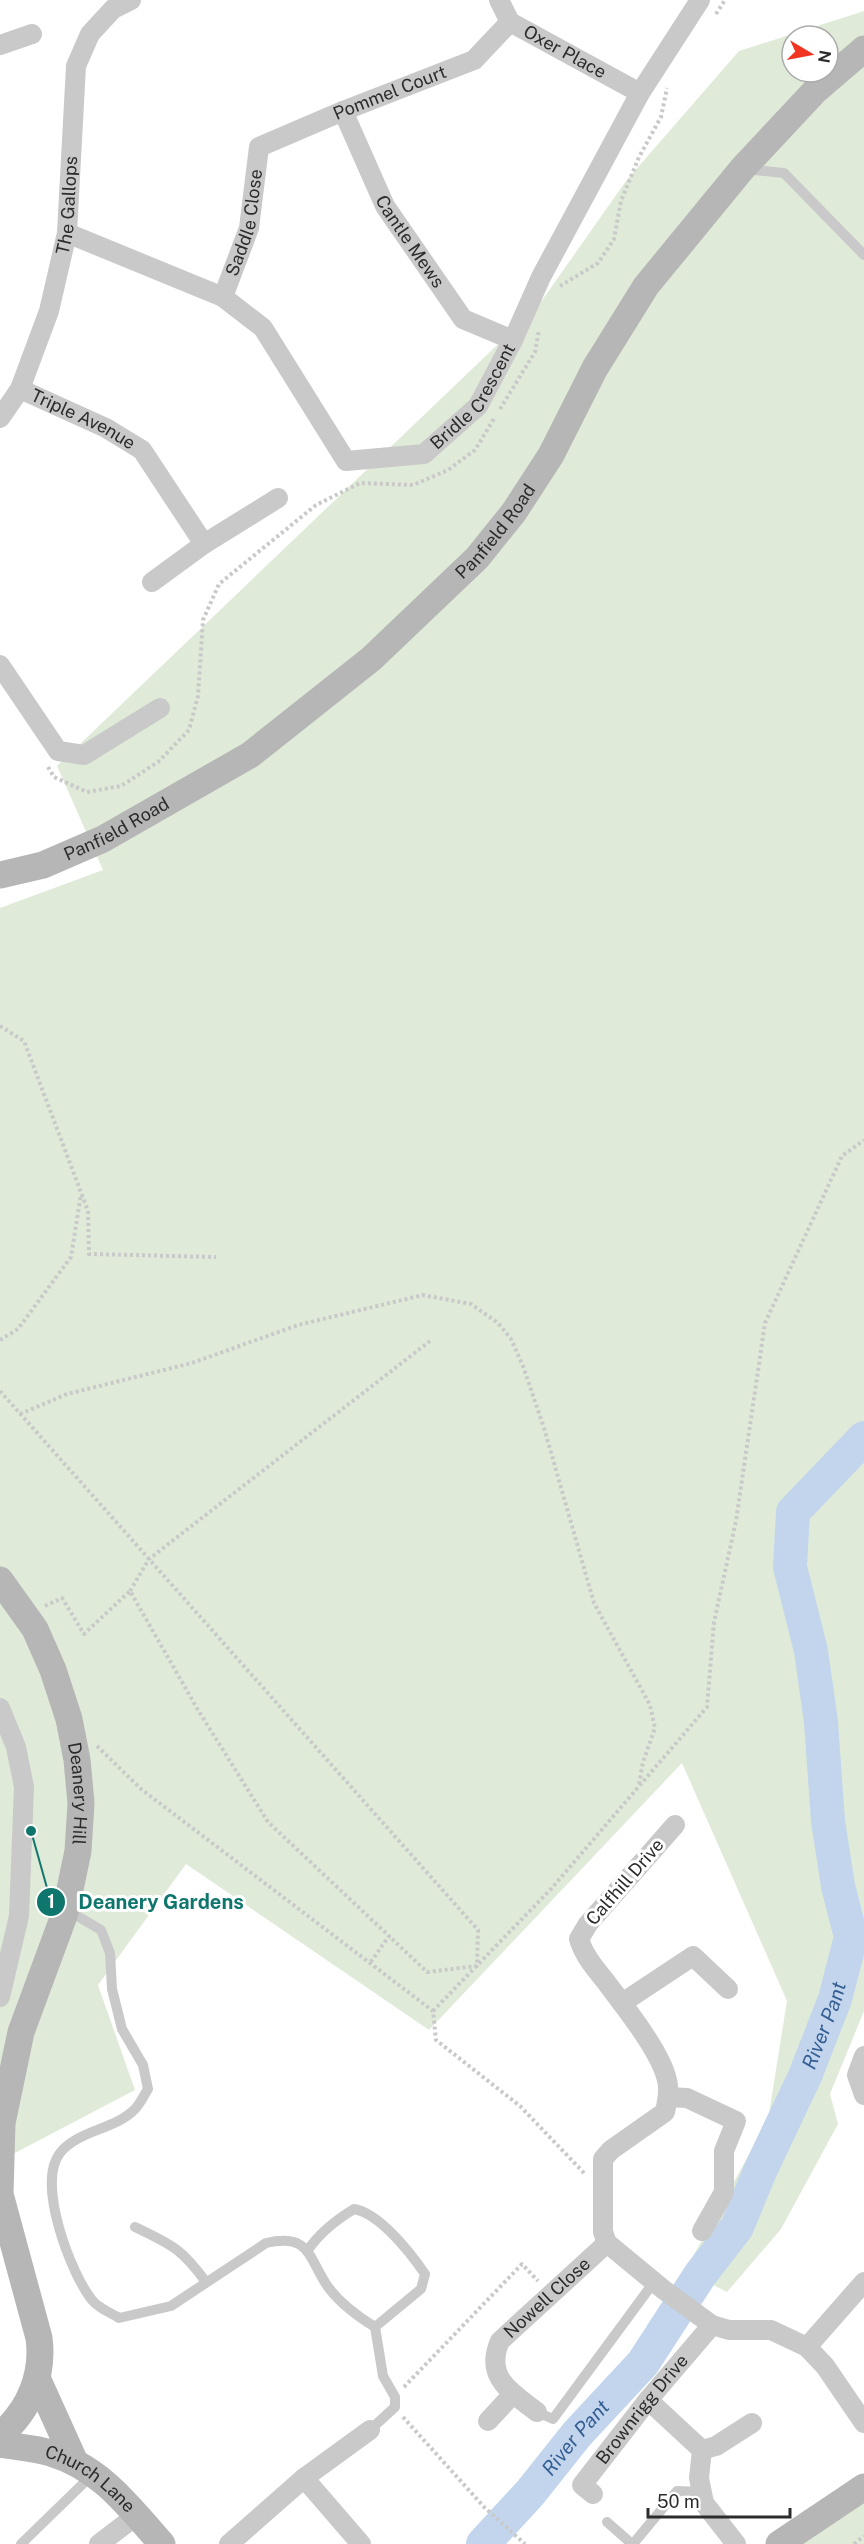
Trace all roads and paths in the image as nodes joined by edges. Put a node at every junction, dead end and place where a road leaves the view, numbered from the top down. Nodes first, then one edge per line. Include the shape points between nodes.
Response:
1 (131, 0) edge
2 (499, 0) edge
3 (700, 0) edge
4 (510, 22) junction
5 (32, 34) dead end
6 (0, 45) edge
7 (864, 49) edge
8 (640, 93) junction
9 (343, 111) junction
10 (259, 147) joint
11 (742, 169) junction
12 (67, 233) junction
13 (864, 255) edge
14 (223, 297) junction
15 (513, 340) junction
16 (20, 390) junction
17 (0, 418) edge
18 (278, 498) dead end
19 (204, 544) junction
20 (152, 582) dead end
21 (0, 665) edge
22 (160, 708) dead end
23 (0, 875) edge
24 (0, 1026) edge
25 (864, 1140) edge
26 (81, 1193) junction
27 (216, 1257) dead end
28 (0, 1340) edge
29 (430, 1341) dead end
30 (0, 1391) edge
31 (20, 1414) junction
32 (149, 1559) junction
33 (0, 1580) edge
34 (130, 1591) junction
35 (25, 1615) junction
36 (0, 1708) edge
37 (69, 1719) junction
38 (639, 1784) junction
39 (675, 1826) dead end
40 (66, 1913) junction
41 (9, 1916) edge
42 (389, 1936) junction
43 (370, 1963) junction
44 (477, 1966) junction
45 (728, 1989) dead end
46 (0, 1996) edge
47 (622, 2003) junction
48 (434, 2011) junction
49 (864, 2056) edge
50 (864, 2095) edge
51 (668, 2097) junction
52 (1, 2122) edge
53 (602, 2199) junction
54 (135, 2227) dead end
55 (702, 2231) dead end
56 (607, 2243) junction
57 (308, 2250) junction
58 (206, 2282) junction
59 (864, 2282) edge
60 (659, 2286) junction
61 (550, 2295) junction
62 (706, 2320) junction
63 (375, 2327) junction
64 (807, 2348) junction
65 (38, 2380) junction
66 (513, 2394) junction
67 (648, 2400) junction
68 (395, 2402) junction
69 (537, 2412) joint
70 (488, 2421) dead end
71 (752, 2423) dead end
72 (864, 2423) edge
73 (370, 2430) joint
74 (0, 2435) edge
75 (0, 2444) edge
76 (702, 2450) junction
77 (85, 2467) junction
78 (304, 2478) junction
79 (864, 2487) edge
80 (700, 2492) junction
81 (593, 2494) dead end
82 (137, 2515) junction
83 (607, 2522) dead end
84 (864, 2536) edge
85 (525, 2543) edge
86 (21, 2544) edge
87 (99, 2544) edge
88 (162, 2544) edge
89 (229, 2544) edge
90 (361, 2544) edge
91 (632, 2544) edge
92 (736, 2544) edge
93 (779, 2544) edge
94 (854, 2544) edge

1 - 12 street, The Gallops via 113,9 90,34 76,66
2 - 4 street, Oxer Place
3 - 8 street, Bridle Crescent
4 - 8 street, Oxer Place
4 - 9 street, Pommel Court via 474,60
5 - 6 street
7 - 11 main road, Panfield Road via 816,91
8 - 15 street, Bridle Crescent via 541,277
9 - 10 street, Pommel Court
9 - 15 street, Cantle Mews via 385,206 463,319
10 - 14 street, Saddle Close via 249,228
11 - 13 lane via 784,173
11 - 23 main road, Panfield Road via 646,286 514,512 477,558 371,659 250,755 103,839 43,865
12 - 14 street, Bridle Crescent
12 - 16 street, The Gallops via 49,311
14 - 15 street, Bridle Crescent via 263,328 346,461 424,454 478,406
16 - 17 street, The Gallops
16 - 19 street, Triple Avenue via 105,428 142,450
18 - 19 street
19 - 20 street
21 - 22 street via 58,752 84,755
24 - 26 path via 24,1041
25 - 38 path via 842,1156 765,1323 736,1521 714,1622 707,1707
26 - 27 path via 88,1211 89,1254
26 - 28 path via 71,1257 18,1329
29 - 32 path
30 - 31 path
31 - 32 path
31 - 38 path via 67,1394 192,1363 298,1325 423,1295 471,1304 498,1323 515,1348 544,1428 594,1603 650,1705 655,1728
32 - 34 path
32 - 44 path via 478,1930
33 - 35 main road, Deanery Hill
34 - 35 path via 84,1634 62,1598
34 - 42 path via 268,1822
35 - 37 main road, Deanery Hill via 53,1670
36 - 41 street via 16,1747 24,1787
37 - 40 main road, Deanery Hill via 81,1803 78,1851
37 - 43 path via 141,1789
38 - 44 path via 551,1888
39 - 47 street, Calfhill Drive via 579,1939 582,1950
40 - 52 main road, Deanery Hill via 21,2032
40 - 58 lane via 101,1930 110,1953 112,1989 122,2029 143,2066 148,2089 135,2109 76,2140 60,2153 52,2169 52,2191 68,2258 93,2302 119,2318 171,2306
41 - 46 street
42 - 43 path
42 - 44 path via 427,1972
43 - 48 path
44 - 48 path
45 - 47 street via 693,1956
47 - 51 street via 663,2066
48 - 53 path via 436,2040 520,2106 582,2170
49 - 50 street via 857,2075
51 - 53 street via 665,2112 603,2159
51 - 55 street via 687,2098 736,2121 724,2151 724,2192
52 - 65 main road, Deanery Hill via 0,2194 39,2338 42,2355
53 - 56 street
54 - 58 lane via 176,2247
56 - 60 street
56 - 61 street, Nowell Close
57 - 58 lane via 284,2239 266,2243
57 - 63 lane via 327,2285 356,2315
57 - 63 lane via 317,2236 354,2209 367,2211 415,2259 425,2274 421,2289
59 - 64 street
60 - 62 street
60 - 69 lane via 553,2419
61 - 66 street, Nowell Close via 500,2341 494,2354 498,2375
61 - 68 path via 522,2264
62 - 64 street via 729,2330 771,2330
62 - 67 street, Brownrigg Drive
63 - 68 lane via 383,2376
64 - 72 street via 825,2366
65 - 74 main road, Deanery Hill via 13,2424
65 - 77 main road
66 - 69 street, Nowell Close
66 - 70 street
67 - 76 street
67 - 81 street, Brownrigg Drive via 582,2485
68 - 73 lane
68 - 85 path via 485,2508
71 - 76 street via 716,2446
73 - 78 street
75 - 77 main road, Church Lane via 49,2453
76 - 80 street
77 - 82 main road, Church Lane via 113,2488
77 - 86 lane
78 - 89 street
78 - 90 street
79 - 93 main road
80 - 91 lane via 677,2491
80 - 92 street
82 - 87 street
82 - 88 main road, Church Lane
83 - 91 lane
84 - 94 path

